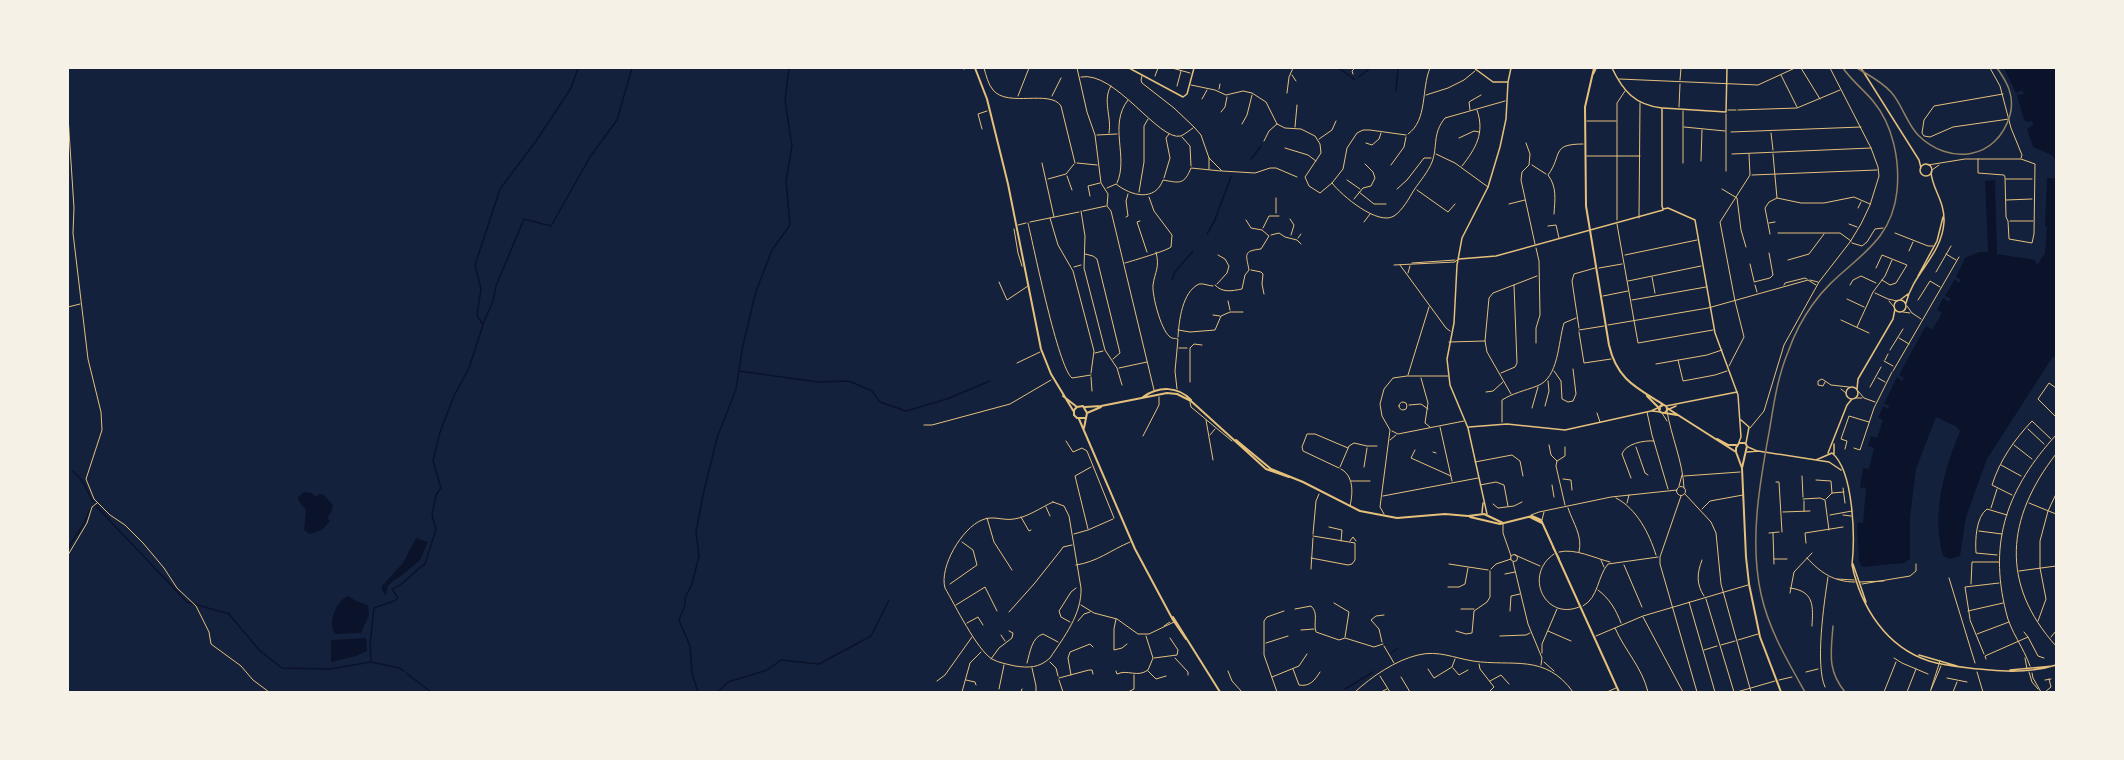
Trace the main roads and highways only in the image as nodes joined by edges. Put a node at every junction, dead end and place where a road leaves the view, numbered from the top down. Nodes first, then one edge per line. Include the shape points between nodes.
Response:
1 (975, 68) edge
2 (1595, 68) edge
3 (1063, 396) junction
4 (1647, 396) junction
5 (1101, 406) junction
6 (1077, 407) junction
7 (1085, 407) junction
8 (1664, 409) junction
9 (1074, 412) junction
10 (1087, 413) junction
11 (1086, 418) junction
12 (1079, 419) junction
13 (1084, 428) junction
14 (1717, 439) junction
15 (1738, 444) junction
16 (1737, 453) junction
17 (1746, 453) junction
18 (1742, 470) junction
19 (1482, 515) junction
20 (1468, 516) junction
21 (1487, 516) junction
22 (1483, 520) junction
23 (1503, 523) junction
24 (1220, 693) edge
25 (1619, 693) edge
26 (1781, 693) edge

1 - 3 main road via 990,111 1042,352
2 - 4 main road via 1585,121 1589,231 1613,358 1626,379
3 - 6 main road
3 - 9 main road
4 - 8 main road
4 - 8 main road
5 - 7 main road
5 - 10 main road
5 - 20 main road via 1177,392 1191,400 1269,471 1350,506 1386,517
6 - 7 main road
6 - 9 main road
7 - 10 main road
8 - 14 main road
9 - 12 main road
10 - 11 main road
11 - 12 main road
11 - 13 main road
12 - 13 main road
13 - 24 main road via 1131,541
14 - 15 main road via 1728,445
14 - 16 main road
15 - 16 main road
15 - 17 main road via 1747,445
16 - 17 main road
16 - 18 main road
17 - 18 main road
18 - 26 main road via 1749,584 1760,634
19 - 20 main road
19 - 21 main road
19 - 22 main road
20 - 22 main road
21 - 22 main road
21 - 23 main road
22 - 23 main road
23 - 25 main road via 1530,517 1542,523

